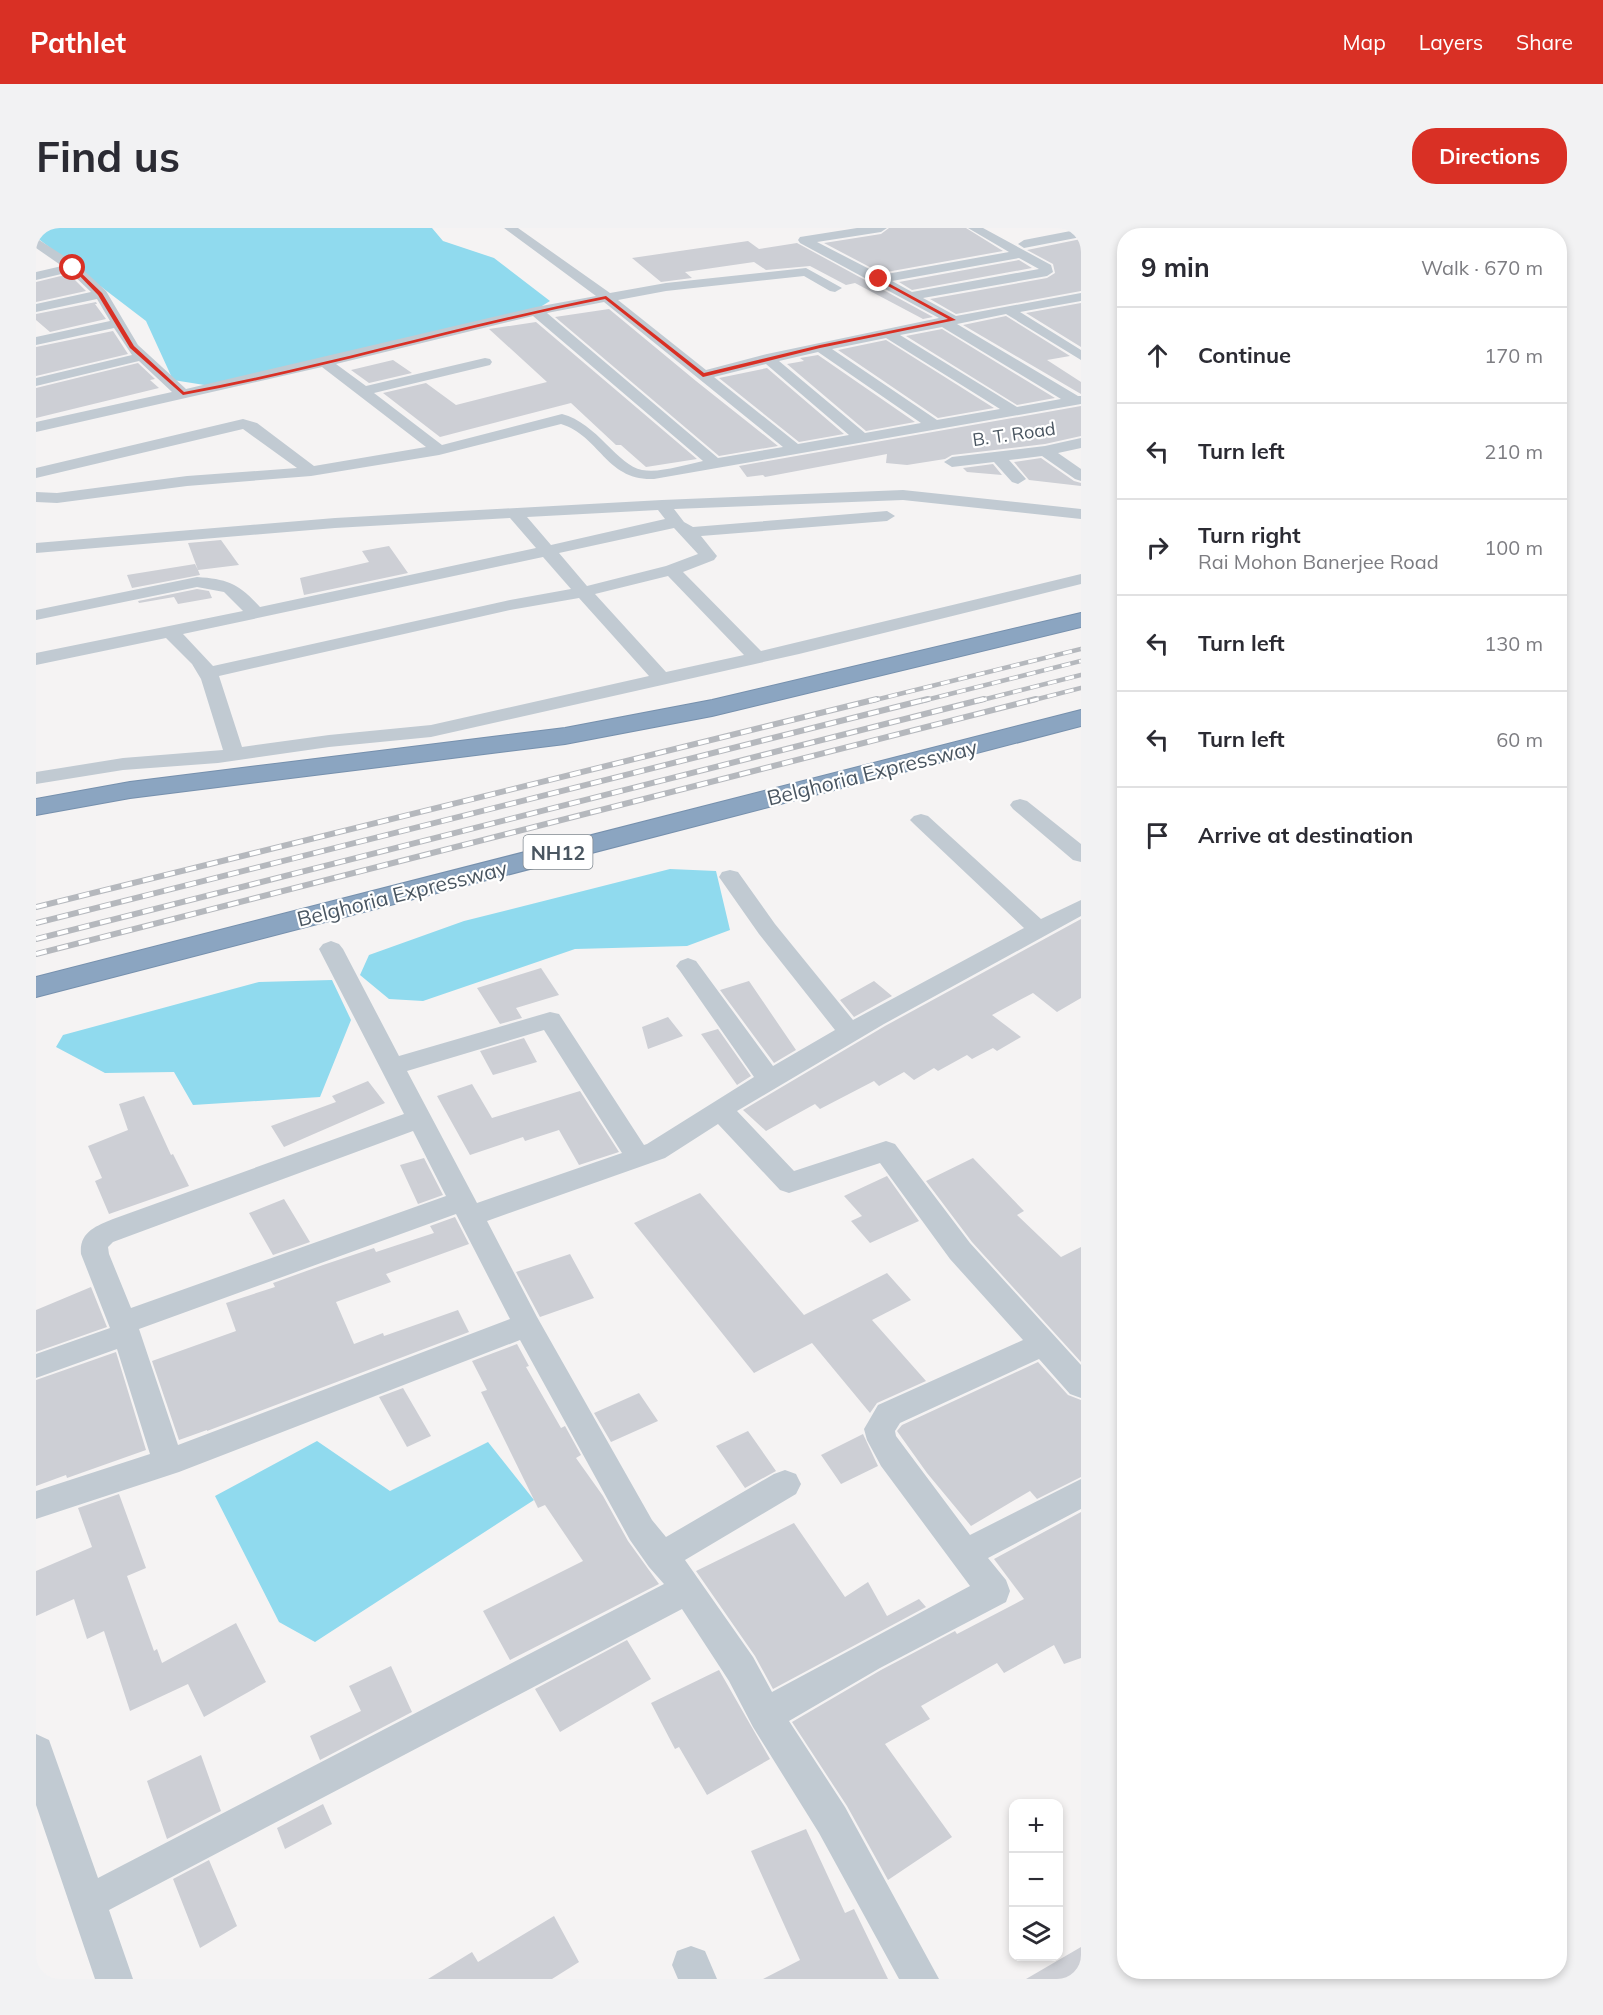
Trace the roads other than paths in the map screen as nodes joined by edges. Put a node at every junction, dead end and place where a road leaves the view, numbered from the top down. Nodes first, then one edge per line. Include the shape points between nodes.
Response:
1 (510, 228) edge
2 (882, 228) edge
3 (974, 228) edge
4 (1081, 233) edge
5 (36, 242) edge
6 (1022, 249) junction
7 (73, 268) junction
8 (36, 276) edge
9 (879, 279) junction
10 (835, 288) dead end
11 (100, 294) junction
12 (911, 296) junction
13 (606, 297) junction
14 (1081, 297) edge
15 (1055, 302) junction
16 (36, 308) edge
17 (1008, 310) junction
18 (536, 311) junction
19 (1072, 311) dead end
20 (948, 321) junction
21 (118, 323) junction
22 (887, 333) junction
23 (36, 341) edge
24 (820, 347) junction
25 (144, 356) junction
26 (1081, 356) edge
27 (767, 358) junction
28 (325, 362) junction
29 (485, 362) dead end
30 (703, 375) junction
31 (36, 382) edge
32 (363, 392) junction
33 (183, 393) junction
34 (1078, 400) edge
35 (1015, 412) junction
36 (965, 421) junction
37 (934, 426) junction
38 (36, 427) edge
39 (862, 438) junction
40 (1081, 443) edge
41 (995, 447) junction
42 (795, 448) junction
43 (439, 450) junction
44 (1044, 451) junction
45 (952, 462) dead end
46 (715, 463) junction
47 (311, 471) junction
48 (36, 473) edge
49 (1081, 476) edge
50 (640, 478) junction
51 (1018, 479) dead end
52 (36, 497) edge
53 (659, 502) junction
54 (515, 514) junction
55 (1081, 514) edge
56 (887, 516) dead end
57 (683, 527) junction
58 (36, 548) edge
59 (548, 551) junction
60 (672, 570) junction
61 (1081, 579) edge
62 (583, 592) junction
63 (254, 612) junction
64 (36, 615) edge
65 (1081, 620) edge
66 (170, 630) junction
67 (758, 657) junction
68 (36, 658) edge
69 (207, 672) junction
70 (661, 678) junction
71 (1081, 718) edge
72 (234, 754) junction
73 (36, 778) edge
74 (1020, 805) dead end
75 (36, 807) edge
76 (921, 820) dead end
77 (1081, 855) edge
78 (729, 877) dead end
79 (1081, 908) edge
80 (1038, 929) junction
81 (331, 949) dead end
82 (688, 966) dead end
83 (36, 987) edge
84 (850, 1032) junction
85 (392, 1067) junction
86 (769, 1079) junction
87 (721, 1110) junction
88 (419, 1119) junction
89 (639, 1158) junction
90 (467, 1209) junction
91 (527, 1325) junction
92 (125, 1328) junction
93 (1045, 1343) junction
94 (36, 1366) edge
95 (1081, 1385) edge
96 (168, 1462) junction
97 (784, 1484) dead end
98 (1081, 1493) edge
99 (36, 1505) edge
100 (965, 1554) junction
101 (660, 1557) junction
102 (688, 1589) junction
103 (765, 1714) junction
104 (36, 1752) edge
105 (87, 1901) junction
106 (114, 1979) edge
107 (920, 1979) edge

1 - 13 street
2 - 9 street via 804,240
3 - 6 street
4 - 6 street
5 - 7 street
6 - 9 street
6 - 12 street via 1047,272
7 - 8 street
7 - 11 street
9 - 12 street
10 - 13 street via 806,272
11 - 16 street
11 - 21 street
12 - 20 street
13 - 18 street
13 - 30 street
14 - 15 street
15 - 17 street
15 - 19 street
17 - 20 street
17 - 26 street
18 - 28 street
18 - 46 street
20 - 22 street
20 - 34 street
21 - 23 street
21 - 25 street via 132,347
22 - 24 street
22 - 35 street
24 - 27 street
24 - 37 street
25 - 31 street
25 - 33 street
27 - 30 street
27 - 39 street
28 - 32 street
28 - 33 street
29 - 32 street
30 - 42 street
32 - 43 street
33 - 38 street
34 - 35 street
35 - 36 street
36 - 37 street
36 - 41 street
37 - 39 street
39 - 42 street
40 - 44 street, B. T. Road
41 - 44 street, B. T. Road
41 - 45 street, B. T. Road
41 - 51 street
42 - 46 street
43 - 47 street
43 - 50 street via 562,419 575,424
44 - 49 street
46 - 50 street
47 - 48 street via 252,426 243,424
47 - 52 street
50 - 53 street
53 - 54 street
53 - 55 street via 903,495
53 - 57 street
54 - 58 street via 335,523
54 - 59 street
56 - 57 street
57 - 59 street
57 - 60 street via 708,556
59 - 62 street
59 - 63 street
60 - 62 street
60 - 67 street
61 - 67 street
62 - 69 street
62 - 70 street
63 - 64 street via 233,588 197,582
63 - 66 street
65 - 75 highway via 712,708 576,734 130,790
66 - 68 street
66 - 69 street
67 - 70 street
69 - 72 street
70 - 72 street via 431,730
71 - 83 highway, Belghoria Expressway / NH12
72 - 73 street via 123,764
74 - 77 street
76 - 80 street
78 - 84 street
79 - 80 street
80 - 84 street
81 - 85 street
82 - 86 street
84 - 86 street
85 - 88 street
85 - 89 street via 550,1020
86 - 87 street
87 - 89 street
87 - 93 street via 789,1183 886,1151 960,1251
88 - 90 street
88 - 92 street via 103,1234 94,1244 95,1254
89 - 90 street
90 - 91 street
90 - 92 street
91 - 96 street
91 - 101 street via 640,1530
92 - 94 street
92 - 96 street
93 - 95 street
93 - 100 street via 889,1414 879,1429 892,1456
96 - 99 street
97 - 101 street
98 - 100 street
100 - 103 street via 994,1591
101 - 102 street
102 - 103 street via 741,1669
102 - 105 street
103 - 107 street via 832,1820
104 - 105 street
105 - 106 street

